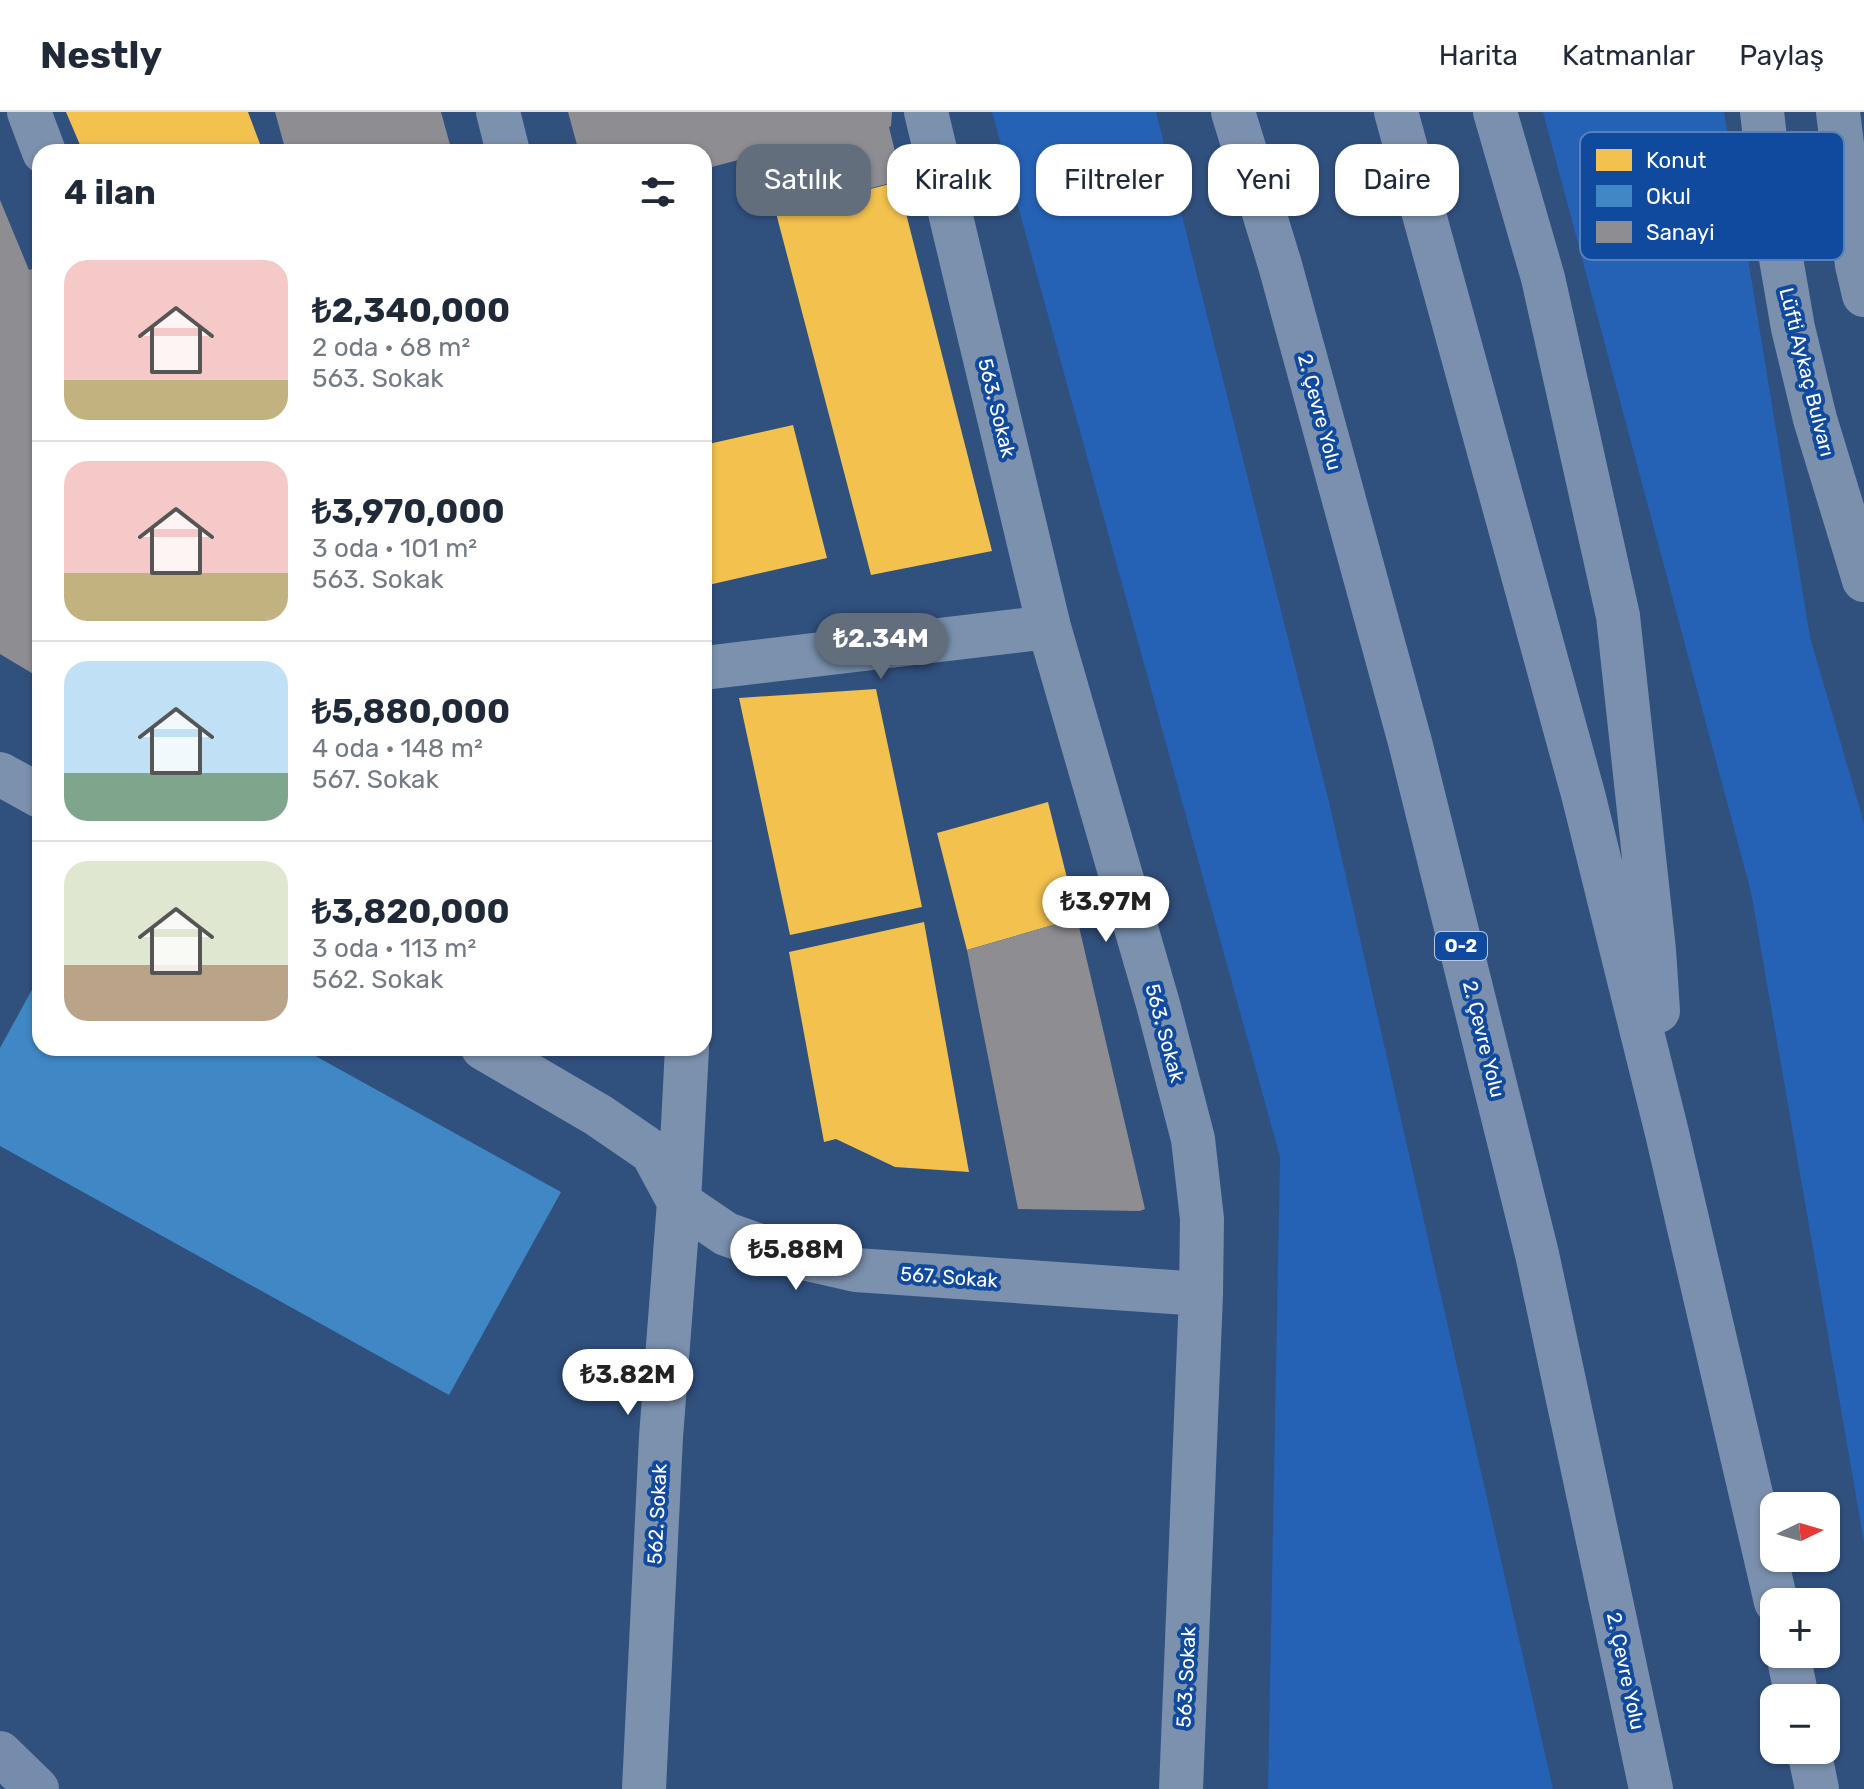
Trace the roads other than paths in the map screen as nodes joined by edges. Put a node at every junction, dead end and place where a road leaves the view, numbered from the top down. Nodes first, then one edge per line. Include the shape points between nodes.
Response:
1 (29, 112) edge
2 (498, 112) edge
3 (926, 112) edge
4 (1233, 112) edge
5 (1396, 112) edge
6 (1495, 112) edge
7 (1762, 112) edge
8 (1838, 112) edge
9 (1764, 132) edge
10 (1840, 132) edge
11 (41, 144) edge
12 (506, 144) edge
13 (1844, 160) edge
14 (1781, 260) edge
15 (1864, 295) edge
16 (1864, 580) edge
17 (1049, 627) junction
18 (712, 667) edge
19 (0, 774) edge
20 (32, 792) edge
21 (497, 1056) edge
22 (687, 1056) edge
23 (1667, 1133) junction
24 (679, 1202) junction
25 (1201, 1294) junction
26 (1773, 1588) edge
27 (0, 1753) edge
28 (1812, 1764) edge
29 (37, 1789) edge
30 (644, 1789) edge
31 (1181, 1789) edge
32 (1651, 1789) edge
33 (1817, 1789) edge

1 - 11 street
2 - 12 street
3 - 17 street, 563. Sokak
4 - 32 highway, 2. Çevre Yolu / O-2 via 1280,265 1418,773 1537,1254
5 - 23 highway via 1583,794
6 - 23 highway via 1543,278 1618,616 1654,950
7 - 9 main road, Lüfti Aykaç Bulvarı
8 - 10 main road
13 - 15 main road
14 - 16 main road, Lüfti Aykaç Bulvarı via 1815,419
17 - 18 street
17 - 25 street, 563. Sokak via 1193,1139 1202,1219
19 - 20 street
21 - 24 street, 567. Sokak via 652,1152
22 - 24 street, 562. Sokak
23 - 26 highway
24 - 25 street, 567. Sokak via 726,1234 856,1270
24 - 30 street, 562. Sokak
25 - 31 street, 563. Sokak
27 - 29 street
28 - 33 highway

